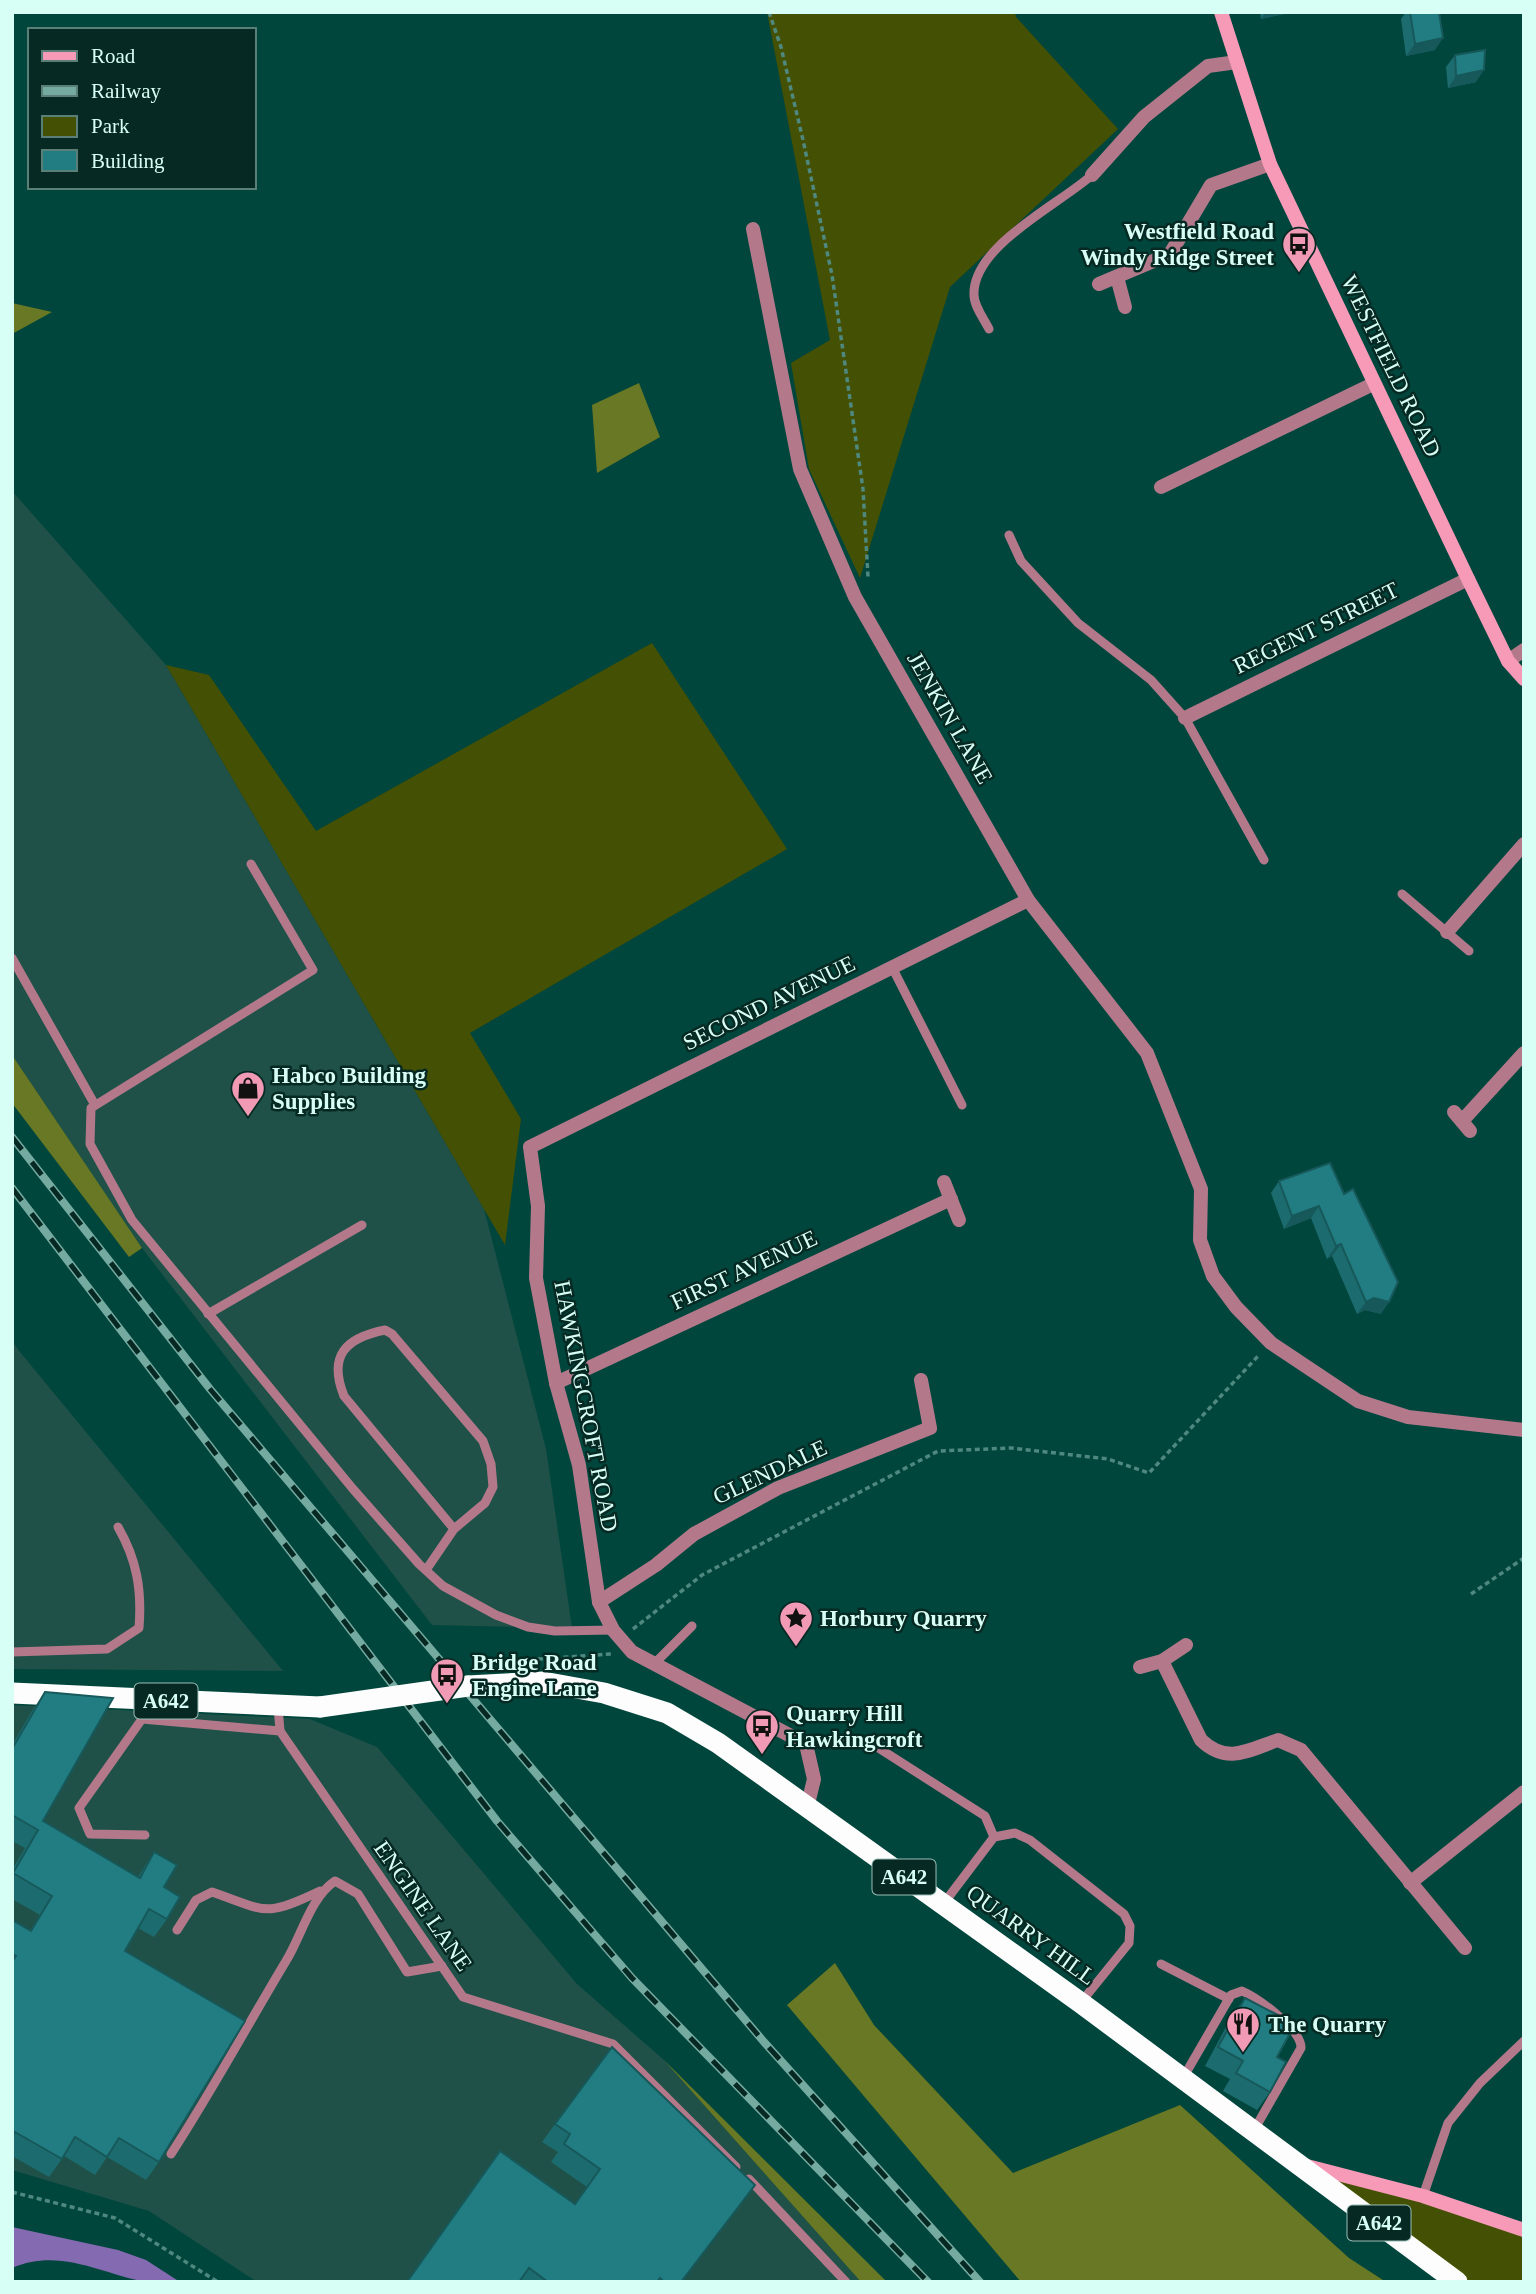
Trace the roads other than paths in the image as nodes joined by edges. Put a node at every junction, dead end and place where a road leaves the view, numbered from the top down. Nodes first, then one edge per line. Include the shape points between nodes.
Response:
1 (1221, 12) edge
2 (1237, 62) junction
3 (1270, 164) junction
4 (1092, 175) joint
5 (753, 229) dead end
6 (1117, 277) junction
7 (1099, 284) dead end
8 (1125, 306) dead end
9 (989, 329) dead end
10 (1373, 384) junction
11 (1161, 487) dead end
12 (1009, 535) dead end
13 (1468, 579) junction
14 (1524, 650) edge
15 (1508, 661) junction
16 (1524, 679) edge
17 (1185, 718) junction
18 (1523, 846) edge
19 (1264, 860) dead end
20 (251, 864) dead end
21 (1402, 894) dead end
22 (1028, 900) junction
23 (1447, 932) junction
24 (1469, 951) dead end
25 (12, 958) edge
26 (892, 967) junction
27 (1524, 1053) edge
28 (95, 1105) junction
29 (962, 1105) dead end
30 (1462, 1121) dead end
31 (530, 1147) joint
32 (944, 1182) dead end
33 (951, 1199) junction
34 (959, 1220) dead end
35 (362, 1225) dead end
36 (208, 1314) junction
37 (920, 1380) dead end
38 (556, 1383) junction
39 (1524, 1430) edge
40 (118, 1527) dead end
41 (454, 1529) junction
42 (426, 1570) junction
43 (599, 1602) junction
44 (692, 1626) dead end
45 (616, 1635) junction
46 (1186, 1645) dead end
47 (12, 1652) edge
48 (1162, 1661) junction
49 (654, 1664) junction
50 (1140, 1667) dead end
51 (12, 1693) edge
52 (278, 1706) junction
53 (280, 1731) junction
54 (806, 1744) junction
55 (1524, 1792) edge
56 (807, 1808) junction
57 (145, 1835) dead end
58 (994, 1837) junction
59 (1410, 1883) junction
60 (320, 1891) junction
61 (943, 1904) junction
62 (177, 1930) dead end
63 (1465, 1948) dead end
64 (1161, 1964) dead end
65 (442, 1966) junction
66 (1229, 1999) junction
67 (1081, 2003) junction
68 (1524, 2041) edge
69 (1184, 2078) junction
70 (1254, 2130) junction
71 (171, 2154) edge
72 (1302, 2165) junction
73 (1423, 2196) junction
74 (1524, 2230) edge
75 (846, 2282) edge
76 (1457, 2282) edge

1 - 2 main road, WESTFIELD ROAD
2 - 3 main road, WESTFIELD ROAD
2 - 4 street via 1208,66 1144,117
3 - 6 street via 1211,185 1170,254
3 - 10 main road, WESTFIELD ROAD
4 - 9 lane via 1017,231 978,274 974,299
5 - 22 street, JENKIN LANE via 800,469 855,597
6 - 7 street
6 - 8 street
10 - 11 street
10 - 13 main road, WESTFIELD ROAD
12 - 17 lane via 1021,561 1078,623 1151,680
13 - 15 main road, WESTFIELD ROAD
13 - 17 street, REGENT STREET
14 - 15 street
15 - 16 main road, WESTFIELD ROAD
17 - 19 lane
18 - 23 street
20 - 28 lane via 313,970
21 - 23 lane
22 - 26 street, SECOND AVENUE
22 - 39 street, JENKIN LANE via 1147,1053 1200,1189 1200,1240 1213,1276 1236,1307 1271,1343 1357,1401 1408,1417
23 - 24 lane
25 - 28 lane
26 - 29 lane
26 - 31 street, SECOND AVENUE
27 - 30 street
28 - 36 lane via 91,1108 90,1144 105,1177 132,1220
31 - 38 street, HAWKINGCROFT ROAD via 538,1206 536,1278
32 - 33 street
33 - 34 street
33 - 38 street, FIRST AVENUE
35 - 36 lane
36 - 42 lane
37 - 43 street, GLENDALE via 930,1428 778,1488 694,1534
38 - 43 street, HAWKINGCROFT ROAD via 579,1465
40 - 47 lane via 139,1580 139,1628 107,1649
41 - 41 lane via 485,1503 493,1486 483,1441 392,1334 385,1330 356,1339 338,1359 336,1377 344,1396
41 - 42 lane
42 - 45 lane via 443,1586 528,1627
43 - 45 street, HAWKINGCROFT ROAD
44 - 49 lane
45 - 49 street, HAWKINGCROFT ROAD via 632,1652
46 - 48 street
48 - 50 street
48 - 59 street via 1201,1740 1210,1749 1234,1757 1278,1740 1301,1750
49 - 54 street, HAWKINGCROFT ROAD
51 - 52 highway, A642
52 - 53 lane
52 - 56 highway, QUARRY HILL / A642, bridge via 320,1707 468,1686 543,1682 604,1693 667,1713 718,1743
53 - 57 lane via 142,1719 79,1808 90,1834
53 - 65 lane, ENGINE LANE
54 - 56 street via 814,1779
54 - 58 lane via 851,1738 877,1747 985,1816
55 - 59 street
56 - 61 highway, QUARRY HILL / A642
58 - 61 lane
58 - 67 lane via 1015,1833 1030,1840 1124,1914 1130,1926 1129,1943
59 - 63 street
60 - 62 lane via 285,1908 260,1910 212,1892 196,1900
60 - 65 lane via 335,1881 358,1894 407,1972
60 - 71 lane via 230,2062
61 - 67 highway, QUARRY HILL / A642
64 - 66 lane
65 - 75 lane, ENGINE LANE via 463,1997 613,2044
66 - 69 lane
66 - 70 lane via 1236,1992 1252,1995 1297,2033 1301,2042
67 - 69 highway, QUARRY HILL / A642
68 - 73 lane via 1480,2083 1448,2123
69 - 70 highway, QUARRY HILL / A642
70 - 72 highway, QUARRY HILL / A642
72 - 73 main road, QUARRY HILL
72 - 76 highway, A642
73 - 74 main road, QUARRY HILL

